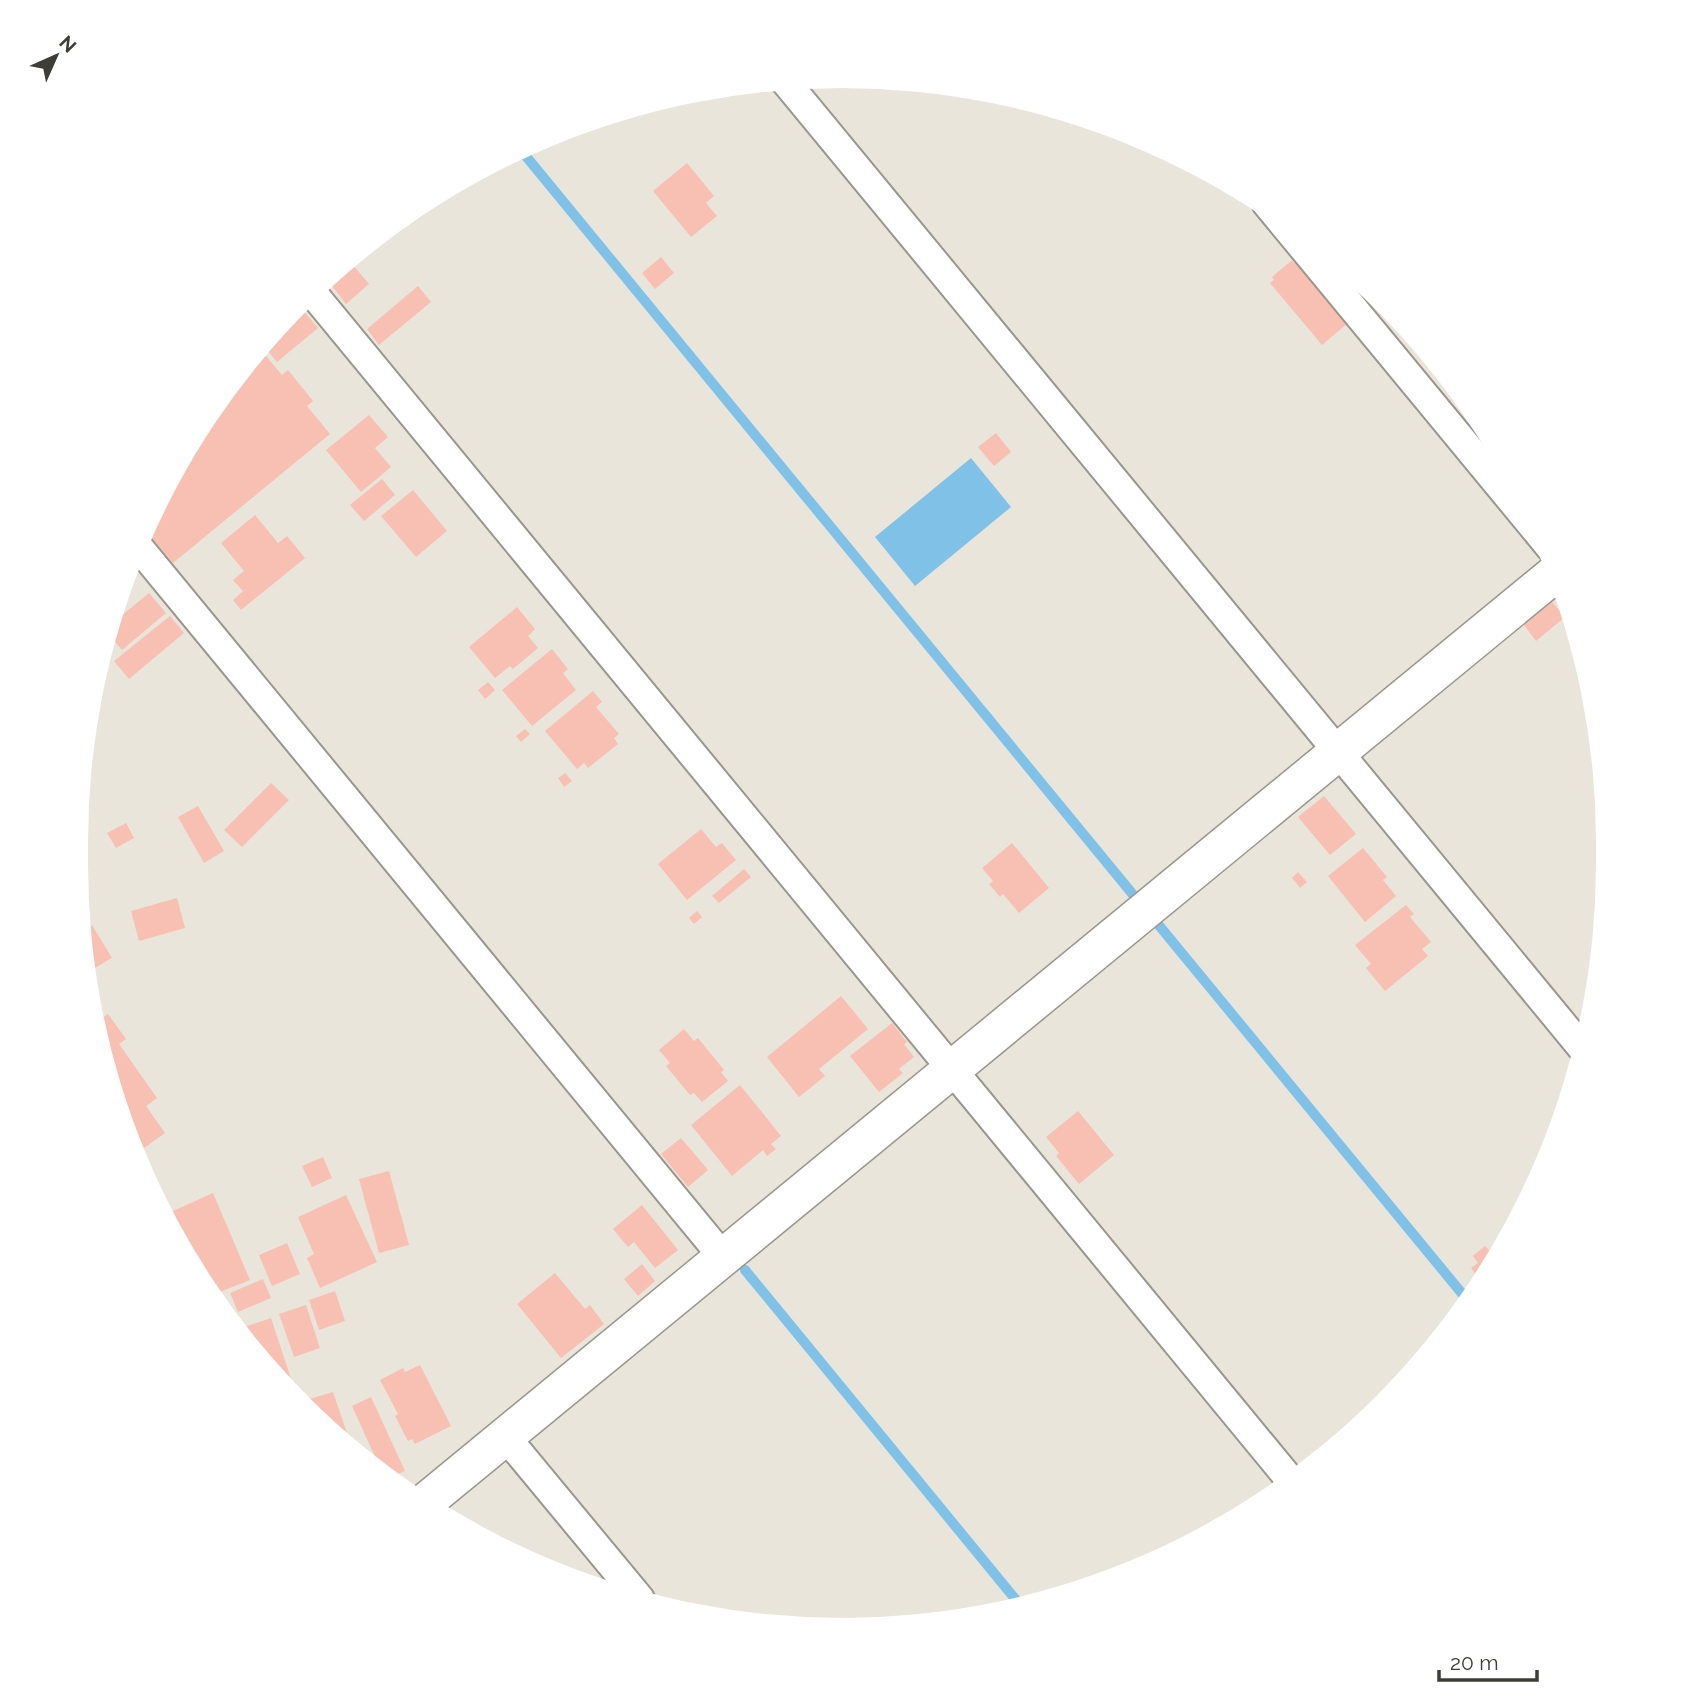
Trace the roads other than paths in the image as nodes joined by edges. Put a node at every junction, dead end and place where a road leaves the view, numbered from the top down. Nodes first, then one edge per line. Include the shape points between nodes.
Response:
1 (792, 89) edge
2 (1297, 240) edge
3 (318, 299) edge
4 (1520, 511) edge
5 (145, 554) edge
6 (1549, 580) edge
7 (1338, 752) junction
8 (1575, 1040) edge
9 (952, 1069) junction
10 (723, 1257) junction
11 (505, 1436) junction
12 (1284, 1474) edge
13 (433, 1496) edge
14 (630, 1587) edge

1 - 7 street
2 - 4 street
3 - 9 street
5 - 10 street
6 - 7 street
7 - 8 street
7 - 9 street
9 - 10 street
9 - 12 street
10 - 11 street
11 - 13 street
11 - 14 street

